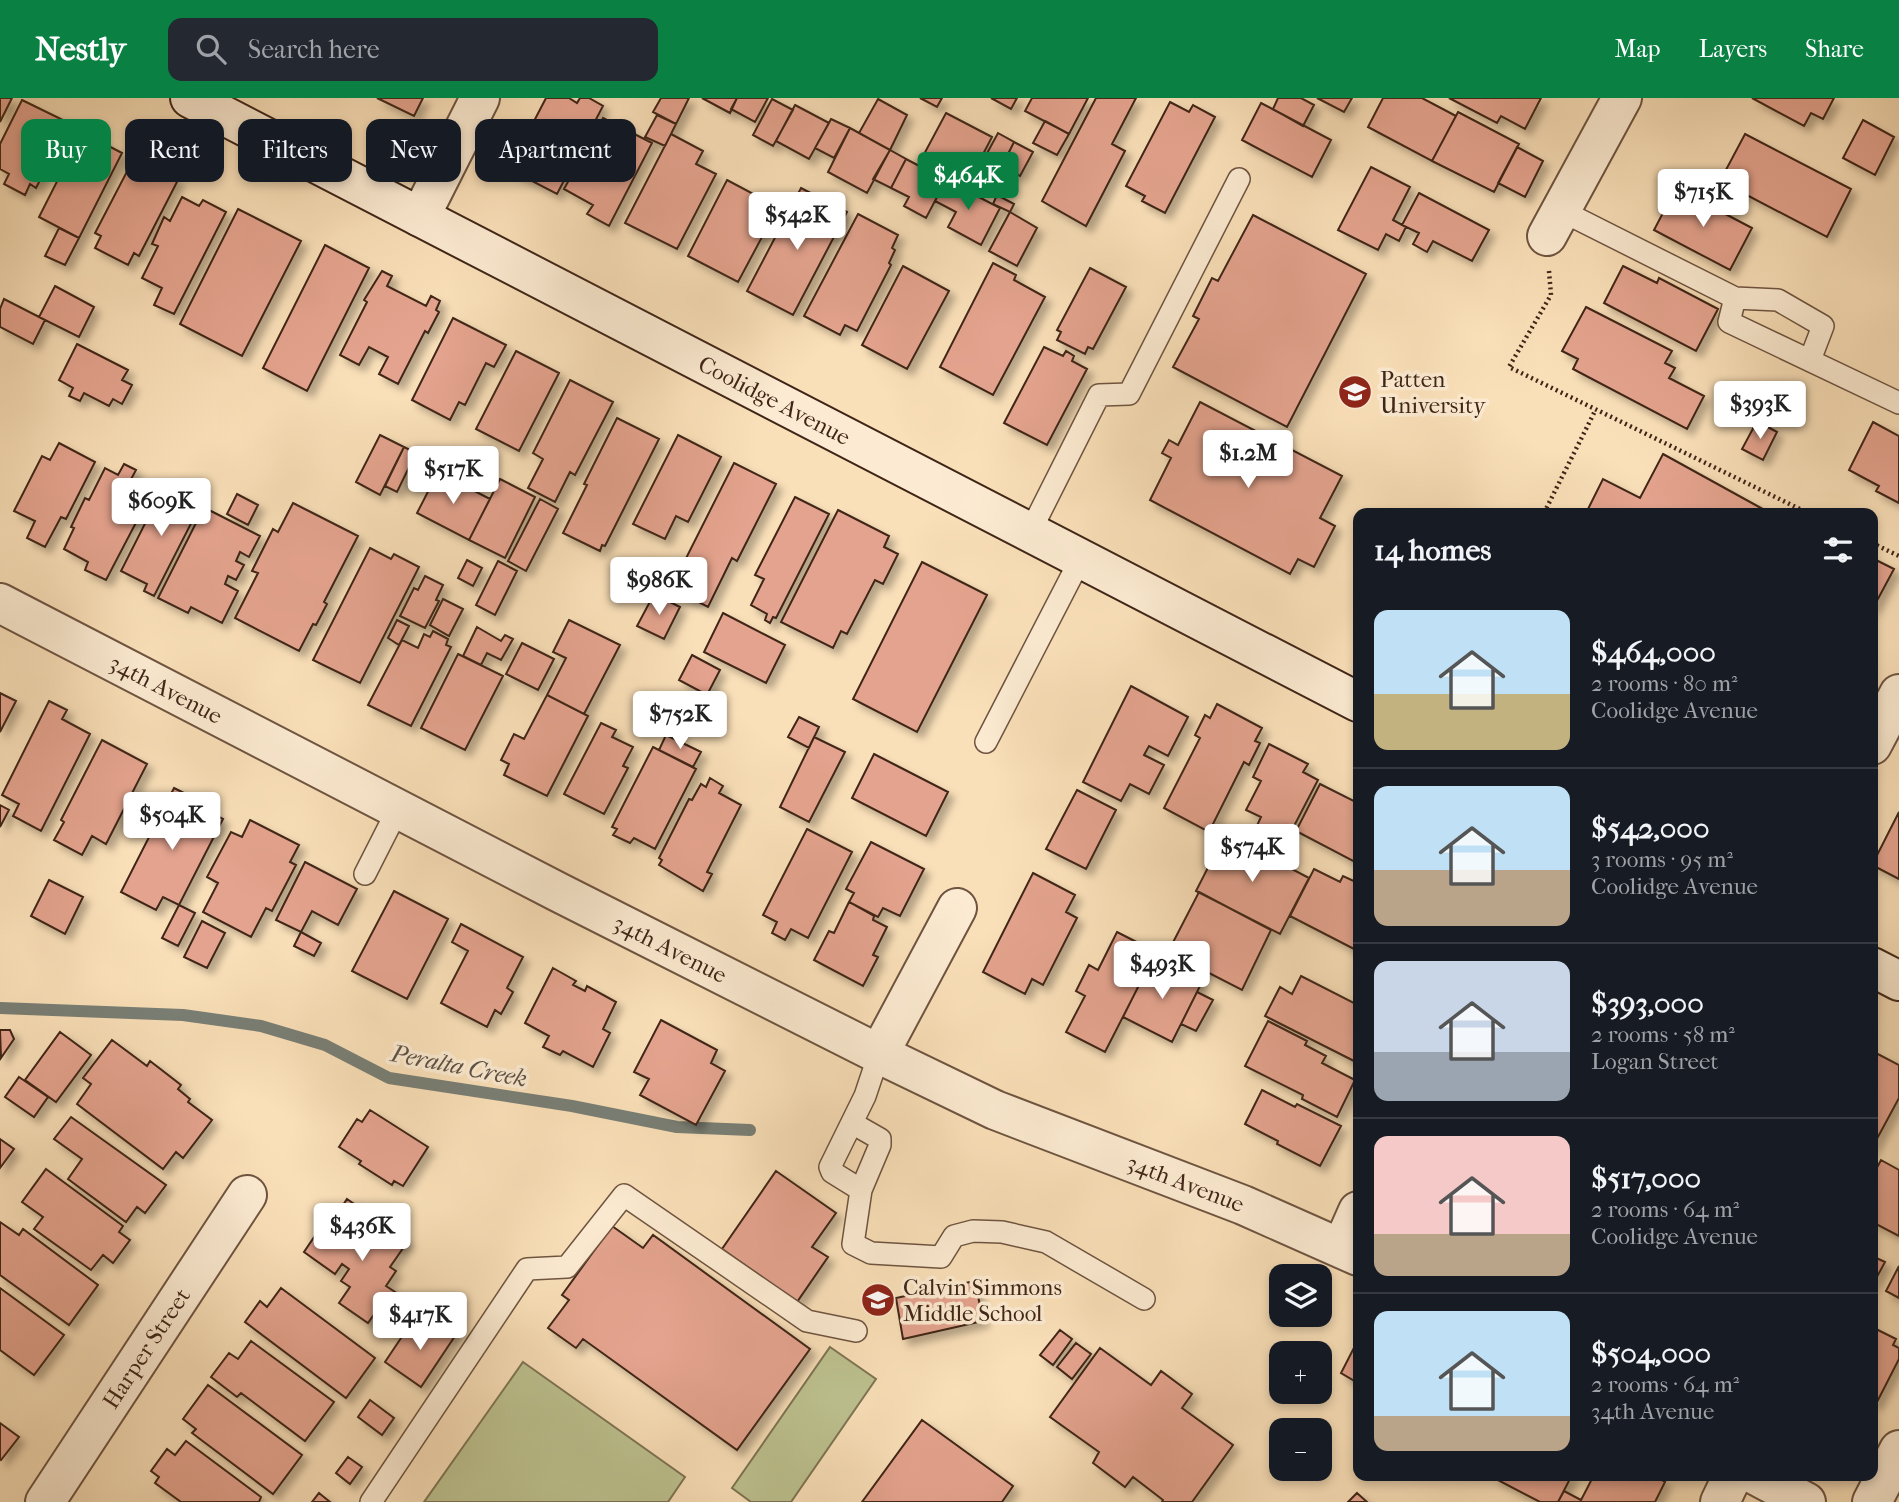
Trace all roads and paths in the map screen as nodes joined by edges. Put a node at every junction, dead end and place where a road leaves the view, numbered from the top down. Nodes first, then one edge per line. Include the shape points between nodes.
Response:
1 (190, 98) edge
2 (480, 98) edge
3 (1622, 98) edge
4 (1239, 179) dead end
5 (420, 217) junction
6 (1553, 223) junction
7 (1735, 298) junction
8 (1811, 360) junction
9 (1899, 403) edge
10 (1595, 411) junction
11 (1546, 508) edge
12 (1798, 508) edge
13 (1030, 532) junction
14 (1878, 546) edge
15 (1899, 556) edge
16 (1081, 558) junction
17 (0, 603) edge
18 (1899, 694) edge
19 (1353, 699) edge
20 (1878, 734) edge
21 (986, 742) dead end
22 (398, 809) junction
23 (365, 874) dead end
24 (957, 908) dead end
25 (1878, 970) edge
26 (1899, 981) edge
27 (879, 1054) junction
28 (852, 1123) junction
29 (861, 1190) junction
30 (247, 1195) dead end
31 (1350, 1252) edge
32 (1144, 1298) dead end
33 (856, 1331) dead end
34 (1899, 1450) edge
35 (1730, 1481) edge
36 (1766, 1481) edge
37 (45, 1502) edge
38 (370, 1502) edge
39 (1720, 1502) edge
40 (1806, 1502) edge
41 (1872, 1502) edge

1 - 5 street, Coolidge Avenue
2 - 5 street
3 - 6 street
4 - 13 lane via 1129,394 1100,395
5 - 13 street, Coolidge Avenue
6 - 7 lane
6 - 10 path via 1551,295 1509,367
7 - 8 lane via 1729,321
7 - 8 lane via 1778,300 1823,326
8 - 9 lane
10 - 11 path
10 - 12 path
13 - 16 street, Coolidge Avenue
14 - 15 path
16 - 19 street, Coolidge Avenue
16 - 21 lane
17 - 22 street, 34th Avenue
18 - 20 street
22 - 23 lane
22 - 27 street, 34th Avenue
24 - 27 street
25 - 26 street
27 - 28 lane
27 - 31 street, 34th Avenue via 995,1110 1243,1205
28 - 29 lane via 880,1139
28 - 29 lane via 830,1167
29 - 32 lane via 853,1244 871,1253 941,1256 954,1236 1002,1232 1046,1242
30 - 37 street, Harper Street
33 - 38 lane via 807,1321 624,1195 567,1266 527,1269
34 - 41 street
35 - 39 street
36 - 40 street

